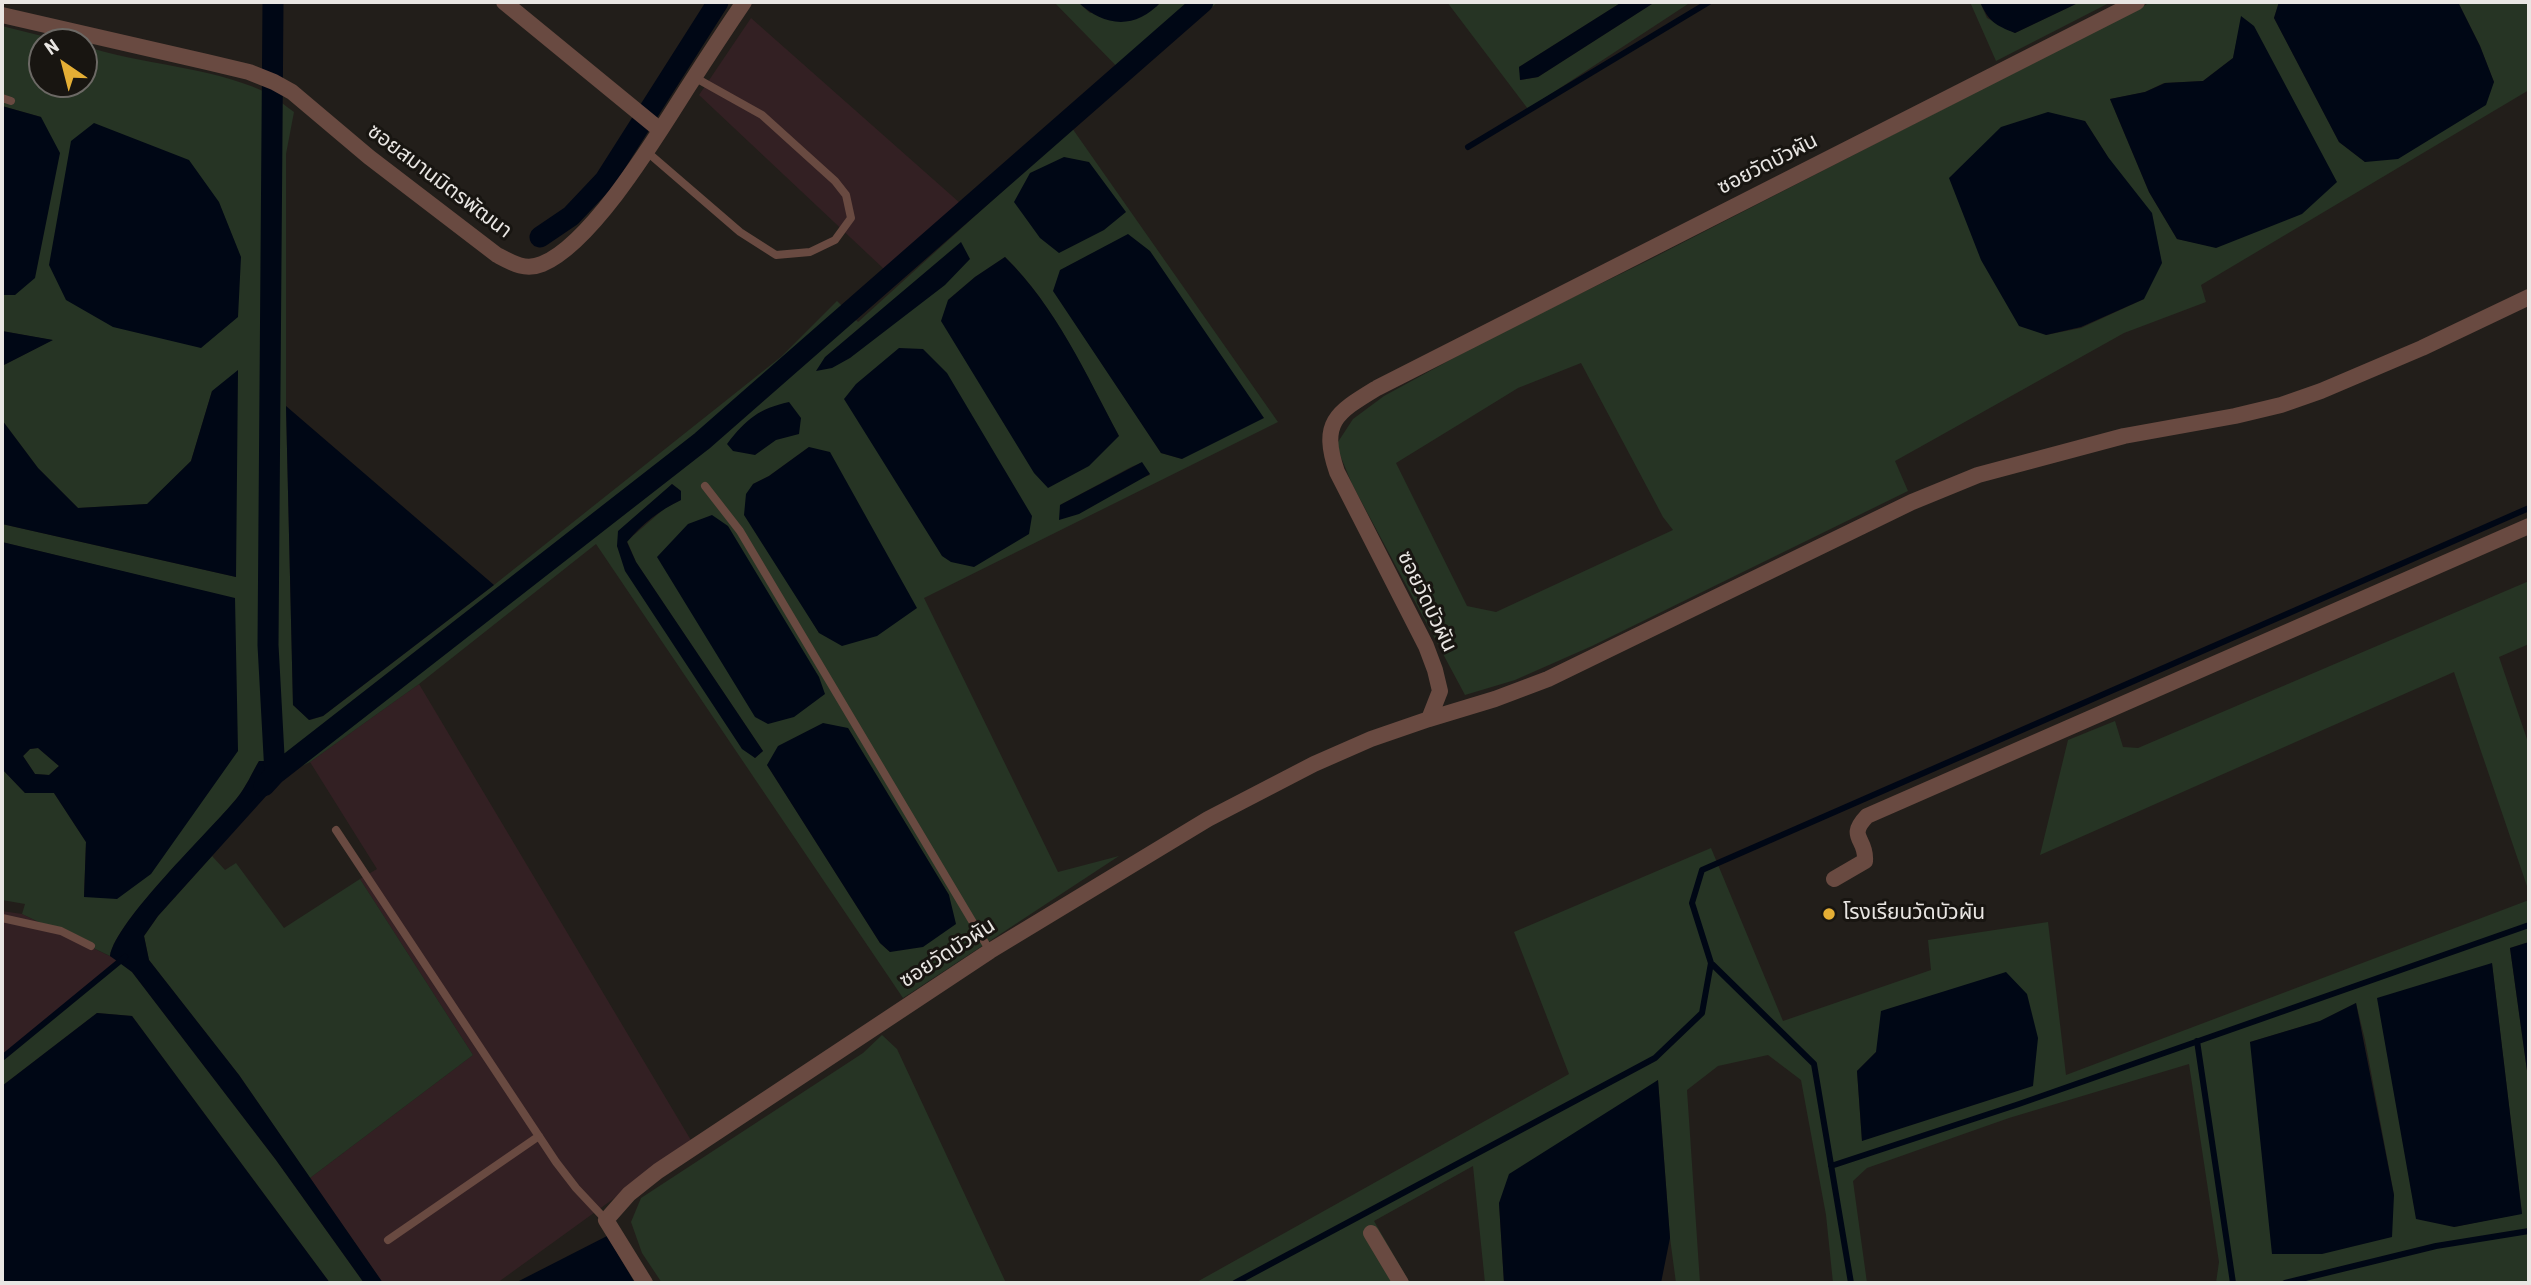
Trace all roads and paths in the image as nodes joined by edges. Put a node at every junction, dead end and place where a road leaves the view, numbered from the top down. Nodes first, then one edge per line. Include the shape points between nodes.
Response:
1 (504, 2) edge
2 (744, 2) edge
3 (2137, 2) edge
4 (2, 15) edge
5 (694, 77) junction
6 (2, 98) edge
7 (11, 102) dead end
8 (660, 130) junction
9 (646, 151) junction
10 (2529, 297) edge
11 (705, 486) dead end
12 (2529, 526) edge
13 (1429, 719) junction
14 (336, 830) dead end
15 (1834, 879) dead end
16 (6, 918) edge
17 (2, 927) edge
18 (91, 946) dead end
19 (990, 951) junction
20 (539, 1136) junction
21 (606, 1220) junction
22 (1371, 1233) dead end
23 (388, 1240) dead end
24 (645, 1283) edge
25 (1401, 1283) edge

1 - 8 street
2 - 5 street, ซอยสมานมิตรพัฒนา
3 - 13 street, ซอยวัดบัวผัน via 1377,388 1336,418 1329,434 1337,472 1435,670 1440,691
4 - 9 street, ซอยสมานมิตรพัฒนา via 274,82 497,255 528,267 558,255 585,232
5 - 8 street, ซอยสมานมิตรพัฒนา
5 - 9 lane via 772,124 835,181 846,195 851,218 835,240 810,251 776,255 740,233
6 - 7 lane
8 - 9 street, ซอยสมานมิตรพัฒนา
10 - 13 street via 2422,348 2281,405 2124,436 1978,475 1912,502 1548,678
11 - 19 lane via 740,531
12 - 15 street via 1867,816 1856,833 1865,861
13 - 19 street, ซอยวัดบัวผัน via 1314,764 1208,819
14 - 20 lane
16 - 17 lane
16 - 18 lane via 61,932
19 - 21 street, ซอยวัดบัวผัน via 658,1171
20 - 21 lane
20 - 23 lane
21 - 24 street
22 - 25 street

